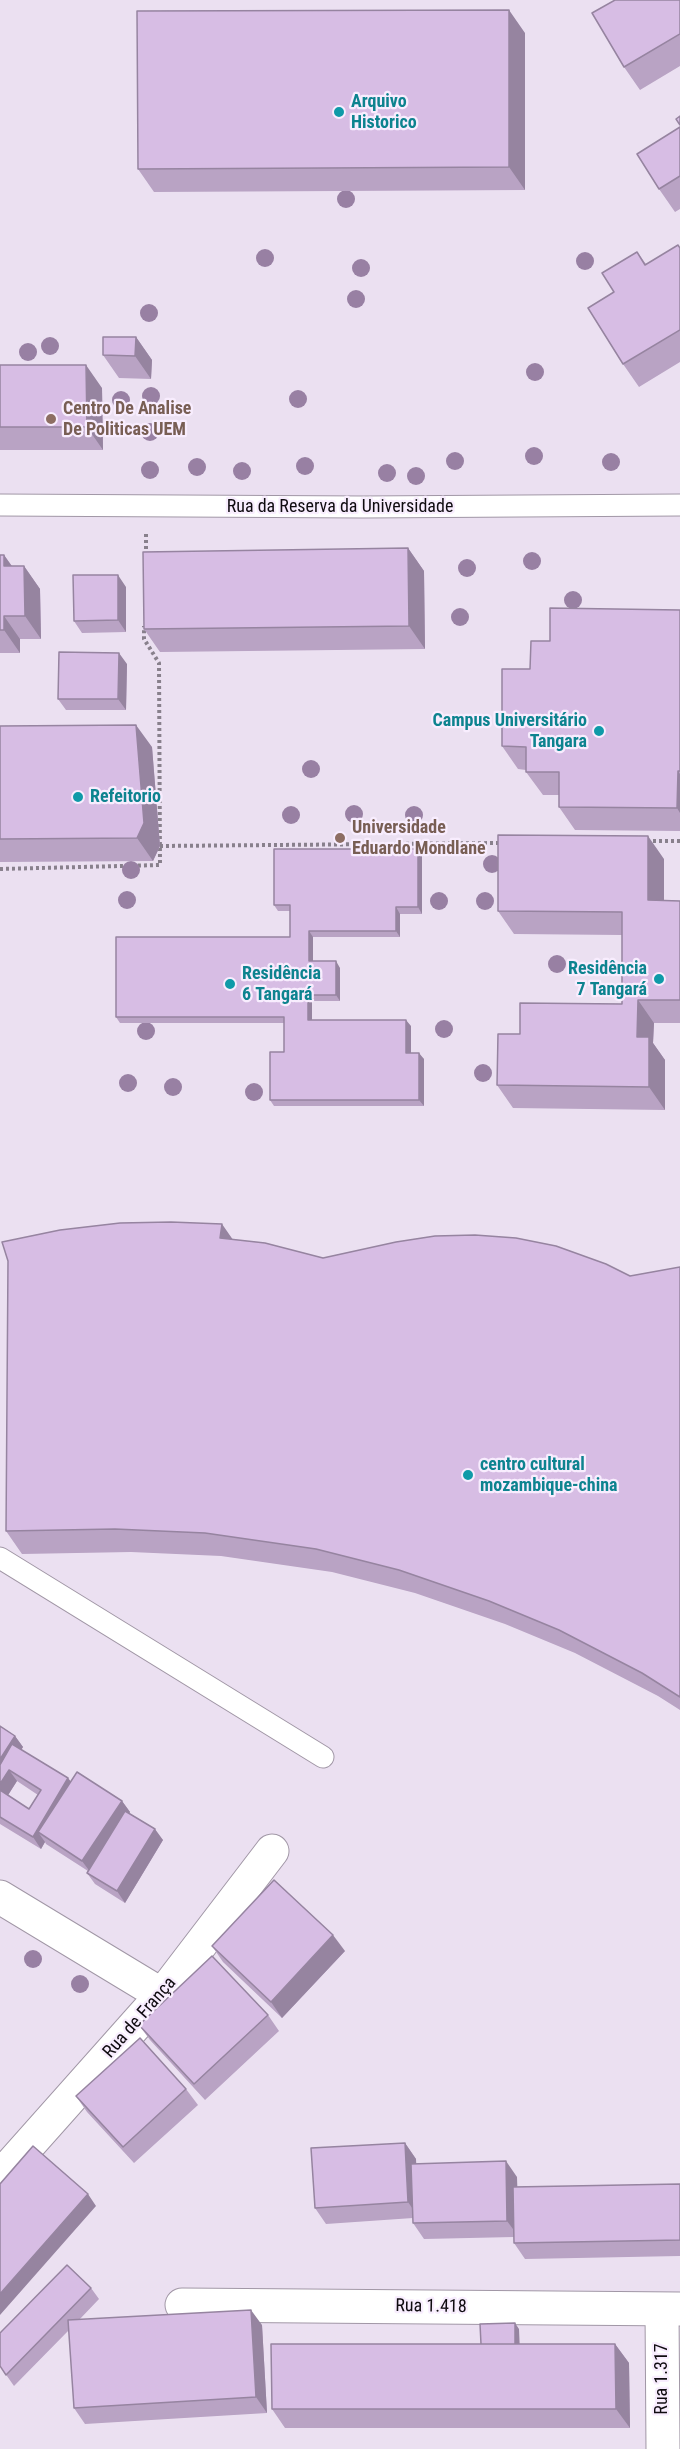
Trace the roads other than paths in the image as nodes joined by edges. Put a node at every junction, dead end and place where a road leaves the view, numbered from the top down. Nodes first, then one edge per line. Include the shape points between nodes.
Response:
1 (680, 505) edge
2 (0, 506) edge
3 (0, 1558) edge
4 (323, 1757) dead end
5 (272, 1851) dead end
6 (0, 1897) edge
7 (162, 1995) junction
8 (0, 2177) edge
9 (182, 2305) dead end
10 (671, 2309) edge
11 (663, 2449) edge

1 - 2 lane, Rua da Reserva da Universidade
3 - 4 lane
5 - 7 street, Rua de França
6 - 7 street
7 - 8 street, Rua de França
9 - 10 street, Rua 1.418
10 - 11 street, Rua 1.317

